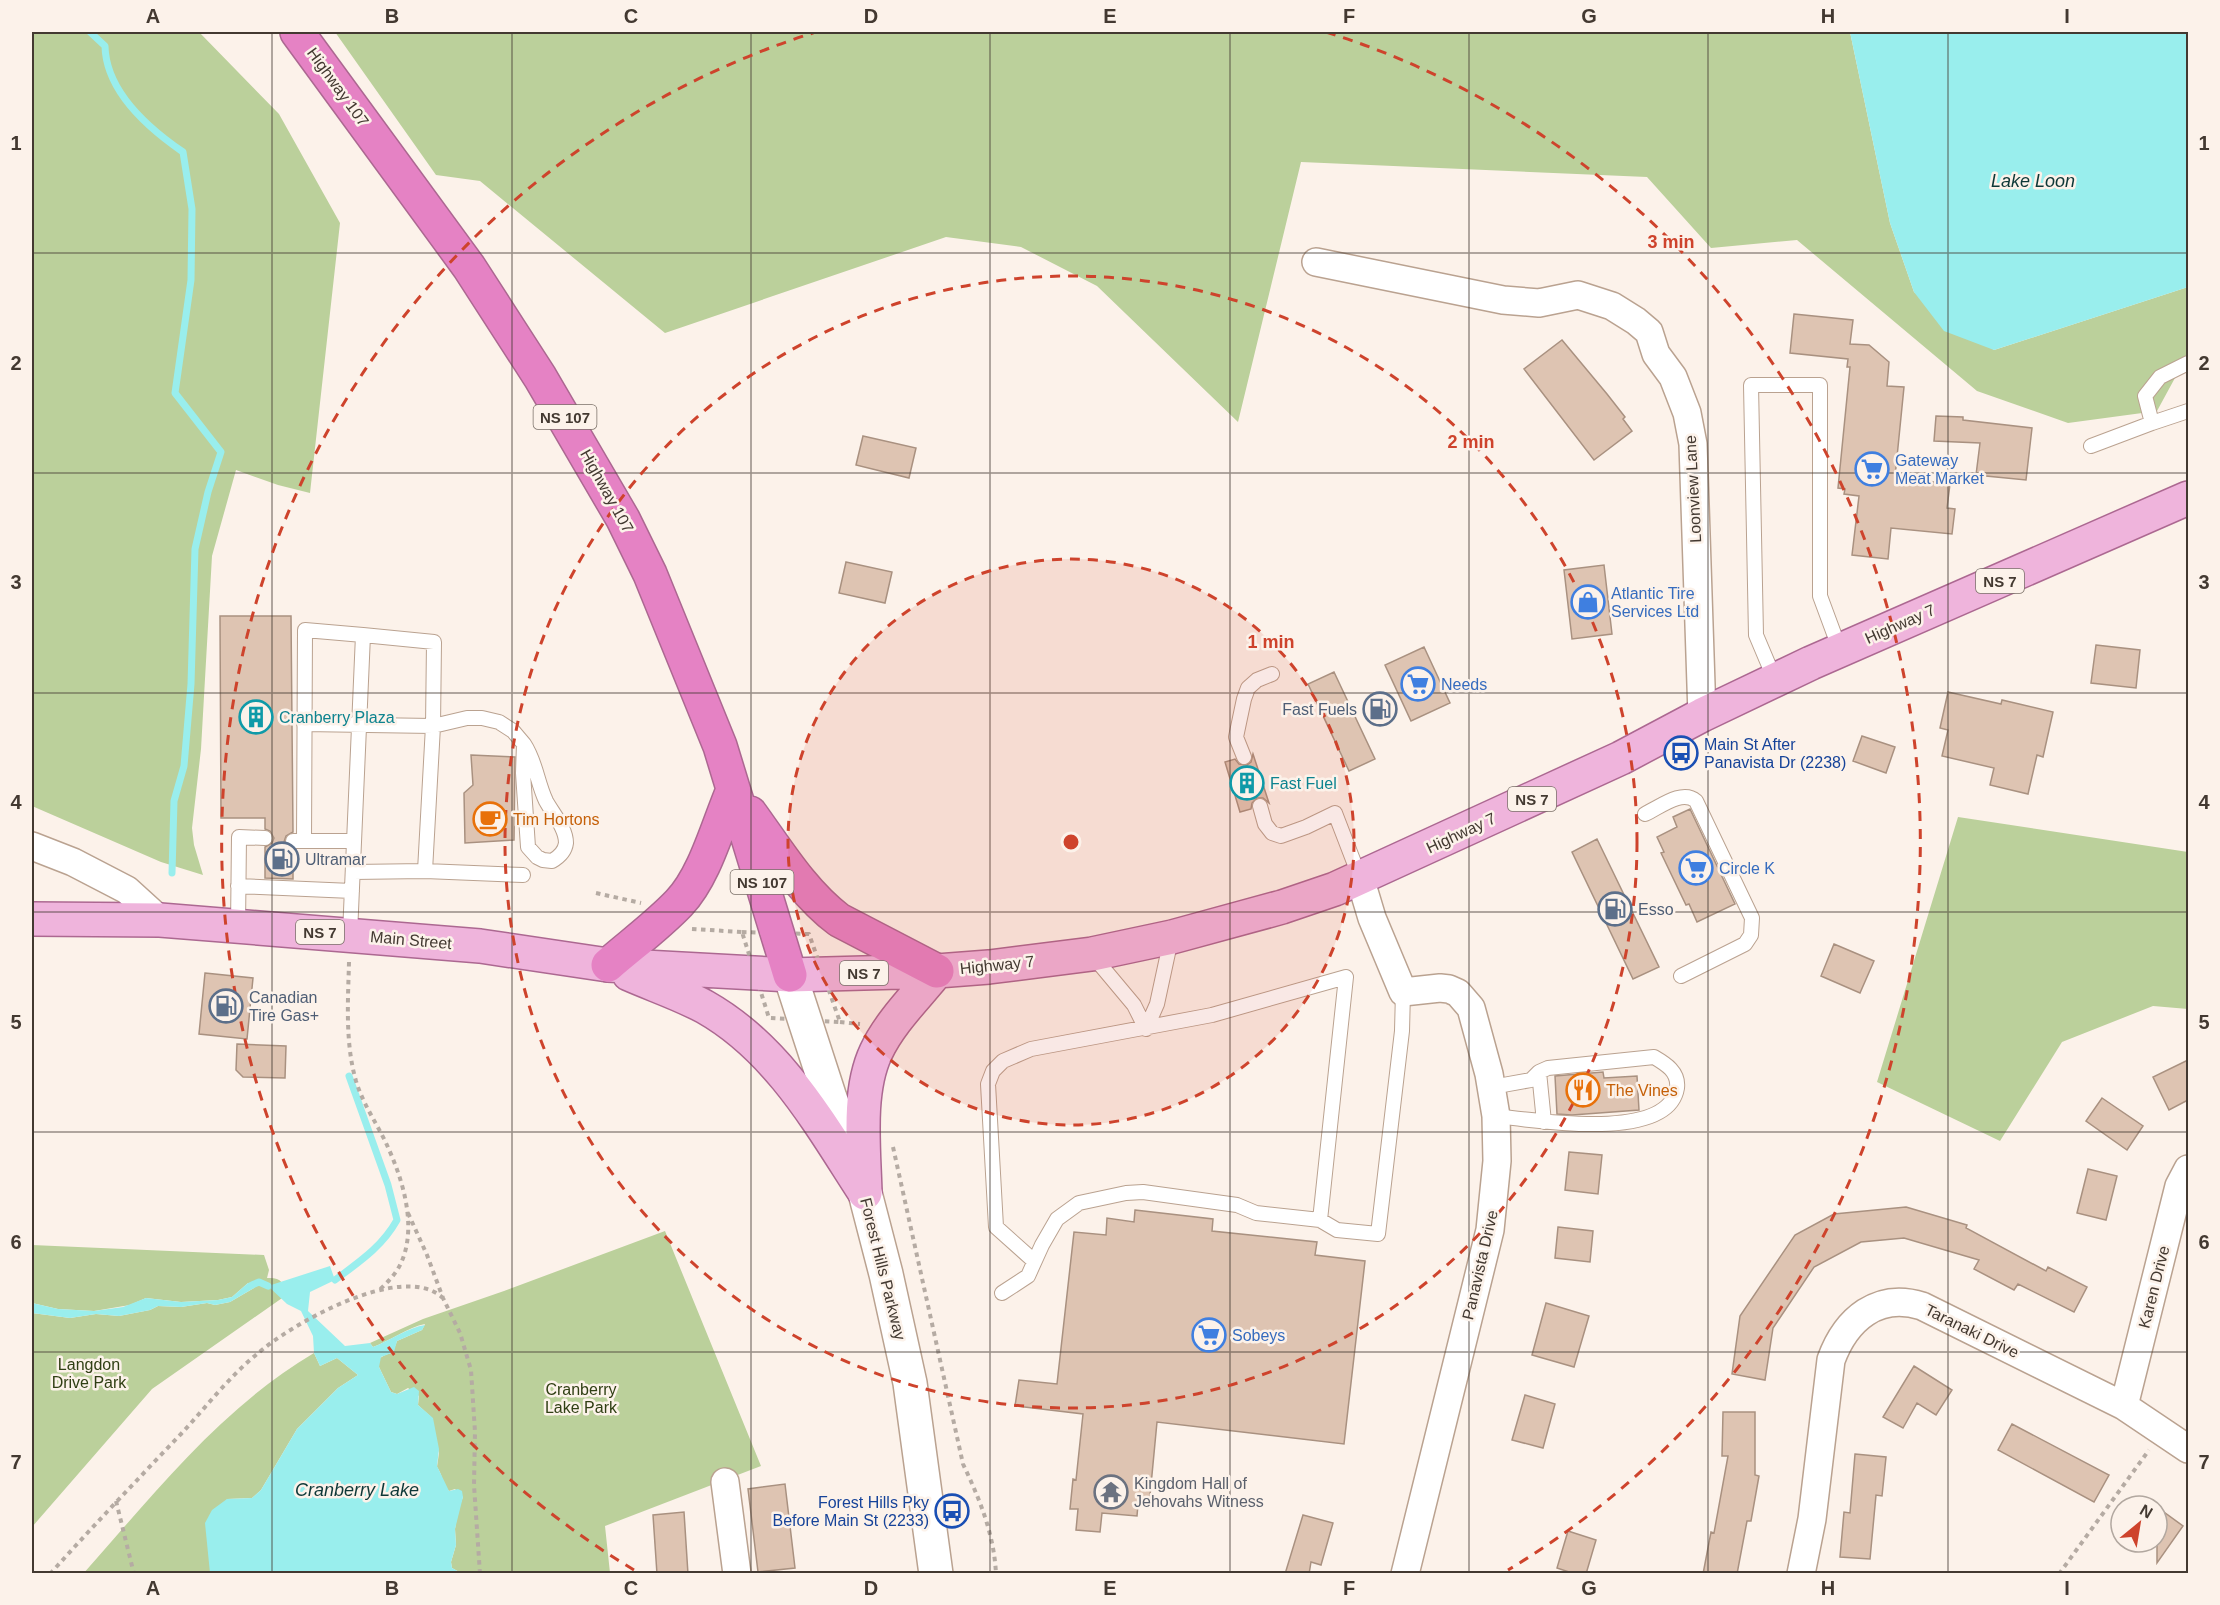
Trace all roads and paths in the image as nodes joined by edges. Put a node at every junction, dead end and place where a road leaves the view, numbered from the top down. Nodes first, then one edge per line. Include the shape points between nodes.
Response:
1 (297, 32) edge
2 (1316, 262) dead end
3 (2188, 363) edge
4 (2188, 411) edge
5 (2152, 423) junction
6 (2091, 446) dead end
7 (2188, 498) edge
8 (363, 635) junction
9 (1840, 651) junction
10 (1272, 674) dead end
11 (1775, 680) junction
12 (1702, 715) junction
13 (304, 724) junction
14 (359, 725) junction
15 (433, 726) junction
16 (524, 744) junction
17 (1244, 757) dead end
18 (733, 790) junction
19 (1260, 806) dead end
20 (1645, 814) dead end
21 (265, 838) dead end
22 (354, 841) junction
23 (32, 846) edge
24 (425, 871) junction
25 (352, 872) junction
26 (523, 875) dead end
27 (1360, 878) junction
28 (238, 886) junction
29 (352, 891) junction
30 (596, 893) dead end
31 (645, 905) dead end
32 (32, 919) edge
33 (160, 920) junction
34 (238, 926) junction
35 (688, 929) dead end
36 (742, 932) dead end
37 (350, 934) junction
38 (1172, 937) junction
39 (1092, 954) junction
40 (608, 965) junction
41 (937, 971) junction
42 (790, 975) junction
43 (1681, 976) dead end
44 (1402, 992) junction
45 (1146, 1029) junction
46 (1539, 1072) junction
47 (1491, 1088) junction
48 (1496, 1116) junction
49 (1544, 1122) junction
50 (893, 1143) dead end
51 (2188, 1169) edge
52 (865, 1193) junction
53 (406, 1209) junction
54 (1320, 1220) junction
55 (1034, 1261) junction
56 (378, 1292) junction
57 (1002, 1293) dead end
58 (443, 1298) junction
59 (2124, 1406) junction
60 (2162, 1432) junction
61 (2188, 1449) edge
62 (725, 1482) dead end
63 (116, 1500) junction
64 (50, 1574) edge
65 (134, 1574) edge
66 (480, 1574) edge
67 (737, 1574) edge
68 (936, 1574) edge
69 (996, 1574) edge
70 (1405, 1574) edge
71 (1801, 1574) edge
72 (2060, 1574) edge

1 - 18 highway, Highway 107 / NS 107 via 469,267 586,453 650,574 720,746
2 - 12 street, Loonview Lane via 1503,300 1539,303 1578,296 1612,306 1649,333 1656,354 1673,377 1687,413 1693,444
3 - 5 lane via 2160,377 2145,396
4 - 5 lane
5 - 6 lane
7 - 9 main road, Highway 7 / NS 7
8 - 13 lane via 305,630
8 - 14 lane
8 - 15 lane via 434,642
9 - 11 main road, Highway 7 / NS 7
9 - 11 lane via 1820,596 1820,385 1751,385 1756,635
10 - 17 lane via 1248,688 1244,699 1236,737
11 - 12 main road, Highway 7 / NS 7
12 - 27 main road, Highway 7 / NS 7 via 1621,758
13 - 14 lane
13 - 22 lane via 298,841
14 - 15 lane
14 - 22 lane
15 - 16 lane via 482,718 499,722
15 - 24 lane
16 - 16 lane via 533,757 545,799 564,833 566,845 552,861 543,861 528,847
18 - 40 highway via 701,868 679,903
18 - 41 highway via 825,910
18 - 42 highway, Highway 107 / NS 107
19 - 27 lane via 1264,824 1281,836 1335,813
20 - 43 lane via 1683,795 1691,796 1752,918 1751,935 1745,944
21 - 28 lane via 239,837
22 - 25 lane
23 - 33 street via 127,890
24 - 25 lane
24 - 26 lane
25 - 29 lane
27 - 38 main road, Highway 7 / NS 7 via 1282,907
27 - 44 street
28 - 29 lane
28 - 34 lane
29 - 37 lane
30 - 31 path
32 - 33 main road, Main Street / NS 7
33 - 34 main road, Main Street / NS 7
34 - 37 main road, Main Street / NS 7
35 - 36 path
37 - 40 main road, Main Street / NS 7 via 480,946
37 - 53 path via 347,1015 352,1061 365,1105 386,1142
38 - 39 main road, Highway 7 / NS 7
38 - 45 lane via 1157,1004
39 - 41 main road, Highway 7 / NS 7
39 - 45 lane via 1134,1005
40 - 42 main road, Main Street / NS 7
40 - 52 main road via 705,1007 765,1053 800,1093
41 - 42 main road, Highway 7 / NS 7
41 - 52 main road via 887,1033 869,1071 863,1116
42 - 52 main road, Forest Hills Parkway
44 - 47 street, Panavista Drive via 1440,988 1458,993 1466,1000 1474,1016
44 - 54 lane via 1402,1031 1378,1234 1337,1230
45 - 54 lane via 1212,1016 1346,977
45 - 55 lane via 1031,1048 1003,1061 993,1071 988,1084 996,1227
46 - 47 lane via 1531,1080
46 - 49 lane
46 - 49 lane via 1654,1057 1676,1075 1674,1098 1646,1119 1608,1124
47 - 48 street, Panavista Drive
48 - 49 lane
48 - 70 street, Panavista Drive via 1497,1161 1490,1230
50 - 69 path via 963,1464 991,1534
51 - 59 street, Karen Drive via 2179,1186
52 - 68 main road, Forest Hills Parkway via 910,1383
53 - 56 path via 407,1248 401,1264
53 - 58 path
54 - 55 lane via 1256,1213 1237,1205 1126,1193 1079,1203 1066,1212 1057,1219
55 - 57 lane via 1028,1276
56 - 58 path via 412,1287 438,1293
56 - 63 path via 317,1314 257,1354
58 - 66 path via 460,1333 471,1370
59 - 60 street, Taranaki Drive
59 - 71 street, Taranaki Drive via 1922,1306 1901,1301 1872,1309 1852,1322 1831,1360 1812,1519
60 - 61 street, Taranaki Drive
60 - 72 path
62 - 67 street
63 - 64 path
63 - 65 path

